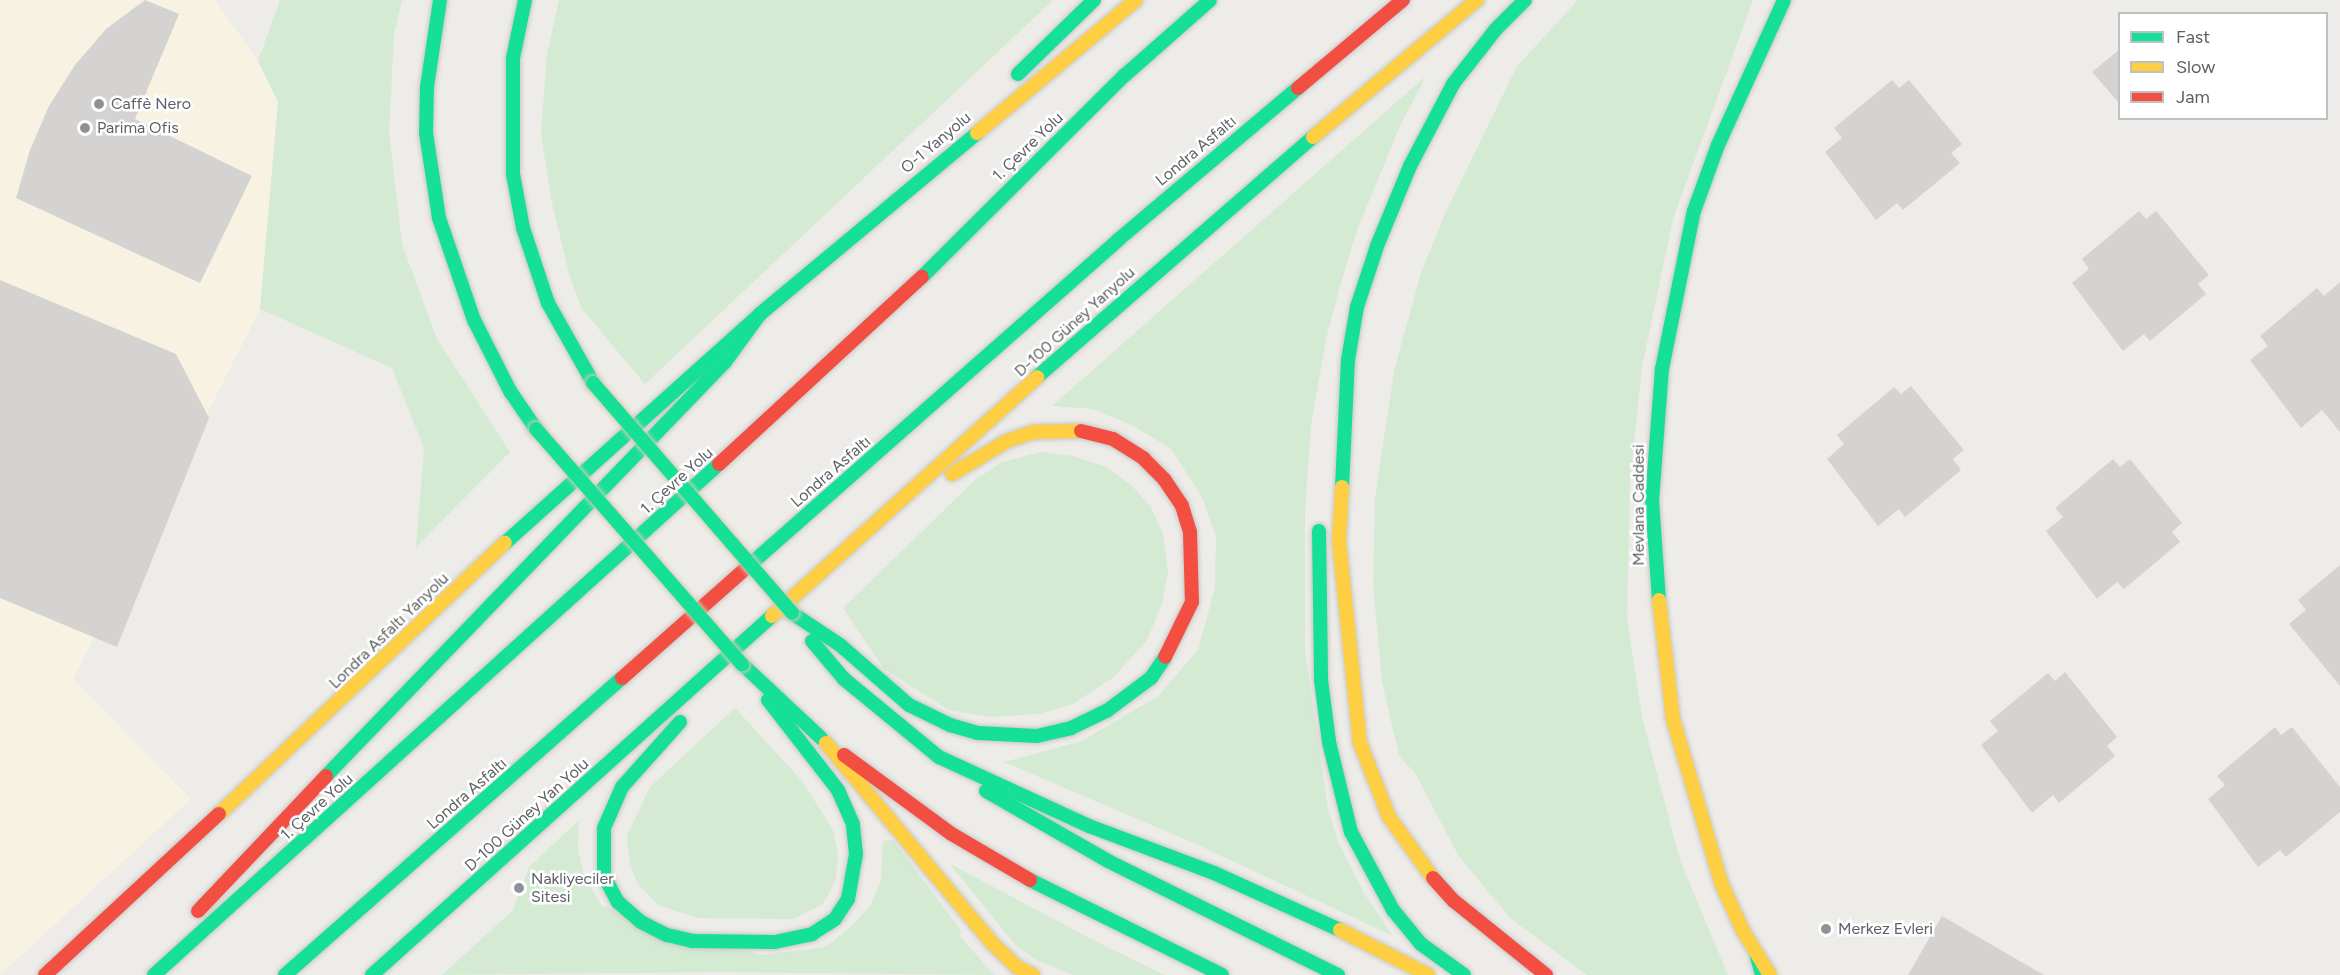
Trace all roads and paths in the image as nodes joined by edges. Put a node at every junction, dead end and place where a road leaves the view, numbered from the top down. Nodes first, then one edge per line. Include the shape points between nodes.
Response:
1 (440, 0) edge
2 (525, 0) edge
3 (1094, 0) edge
4 (1136, 0) edge
5 (1210, 0) edge
6 (1403, 0) edge
7 (1477, 0) edge
8 (1525, 0) edge
9 (1784, 0) edge
10 (1006, 86) dead end
11 (990, 102) dead end
12 (946, 156) junction
13 (760, 314) junction
14 (1348, 360) junction
15 (1329, 432) dead end
16 (892, 507) junction
17 (1320, 518) dead end
18 (792, 613) junction
19 (742, 664) junction
20 (703, 677) junction
21 (820, 738) junction
22 (939, 757) junction
23 (1757, 957) junction
24 (45, 975) edge
25 (153, 975) edge
26 (285, 975) edge
27 (372, 975) edge
28 (1033, 975) edge
29 (1222, 975) edge
30 (1338, 975) edge
31 (1428, 975) edge
32 (1464, 975) edge
33 (1546, 975) edge
34 (1762, 975) edge
35 (1770, 975) edge

1 - 19 main road, bridge via 429,66 426,122 439,218 474,320 510,391 536,429
2 - 18 main road, bridge via 513,58 510,115 521,217 548,303 593,383
3 - 10 main road
4 - 12 main road, O-1 Yanyolu
5 - 25 main road, 1. Çevre Yolu via 1117,82 889,310
6 - 26 main road, Londra Asfaltı via 1118,240
7 - 16 main road, D-100 Güney Yanyolu via 1231,205
8 - 14 main road via 1496,29 1453,84 1410,166 1377,246 1358,307
9 - 23 main road, Mevlana Caddesi via 1736,102 1694,211 1662,369 1652,501 1660,622 1673,719 1722,885
11 - 12 main road
12 - 13 main road, O-1 Yanyolu
13 - 24 main road, Londra Asfaltı Yanyolu via 551,500
13 - 25 main road via 725,362 574,515 188,924
14 - 15 main road
14 - 33 main road via 1339,541 1347,657 1360,743 1389,817 1419,863 1463,909
16 - 18 main road via 1006,441 1033,432 1071,429 1113,439 1150,465 1182,506 1190,532 1192,602 1178,636 1151,678 1108,710 1071,728 1037,736 1007,737 950,725 909,705 840,645
16 - 20 main road, D-100 Güney Yanyolu
17 - 32 main road via 1321,680 1329,742 1351,832 1393,910 1421,944
18 - 22 main road via 844,679
19 - 20 main road via 838,790 853,824 856,854 848,899 835,920 812,934 775,942 712,942 667,935 641,922 618,902 604,876 603,836 612,805 622,787 675,730
19 - 21 main road
20 - 27 main road, D-100 Güney Yan Yolu
21 - 28 main road via 992,943 1017,967
21 - 29 main road via 950,833 1019,875
22 - 30 main road via 1053,832
22 - 31 main road via 1089,826 1298,909
23 - 34 main road
23 - 35 main road, Mevlana Caddesi

